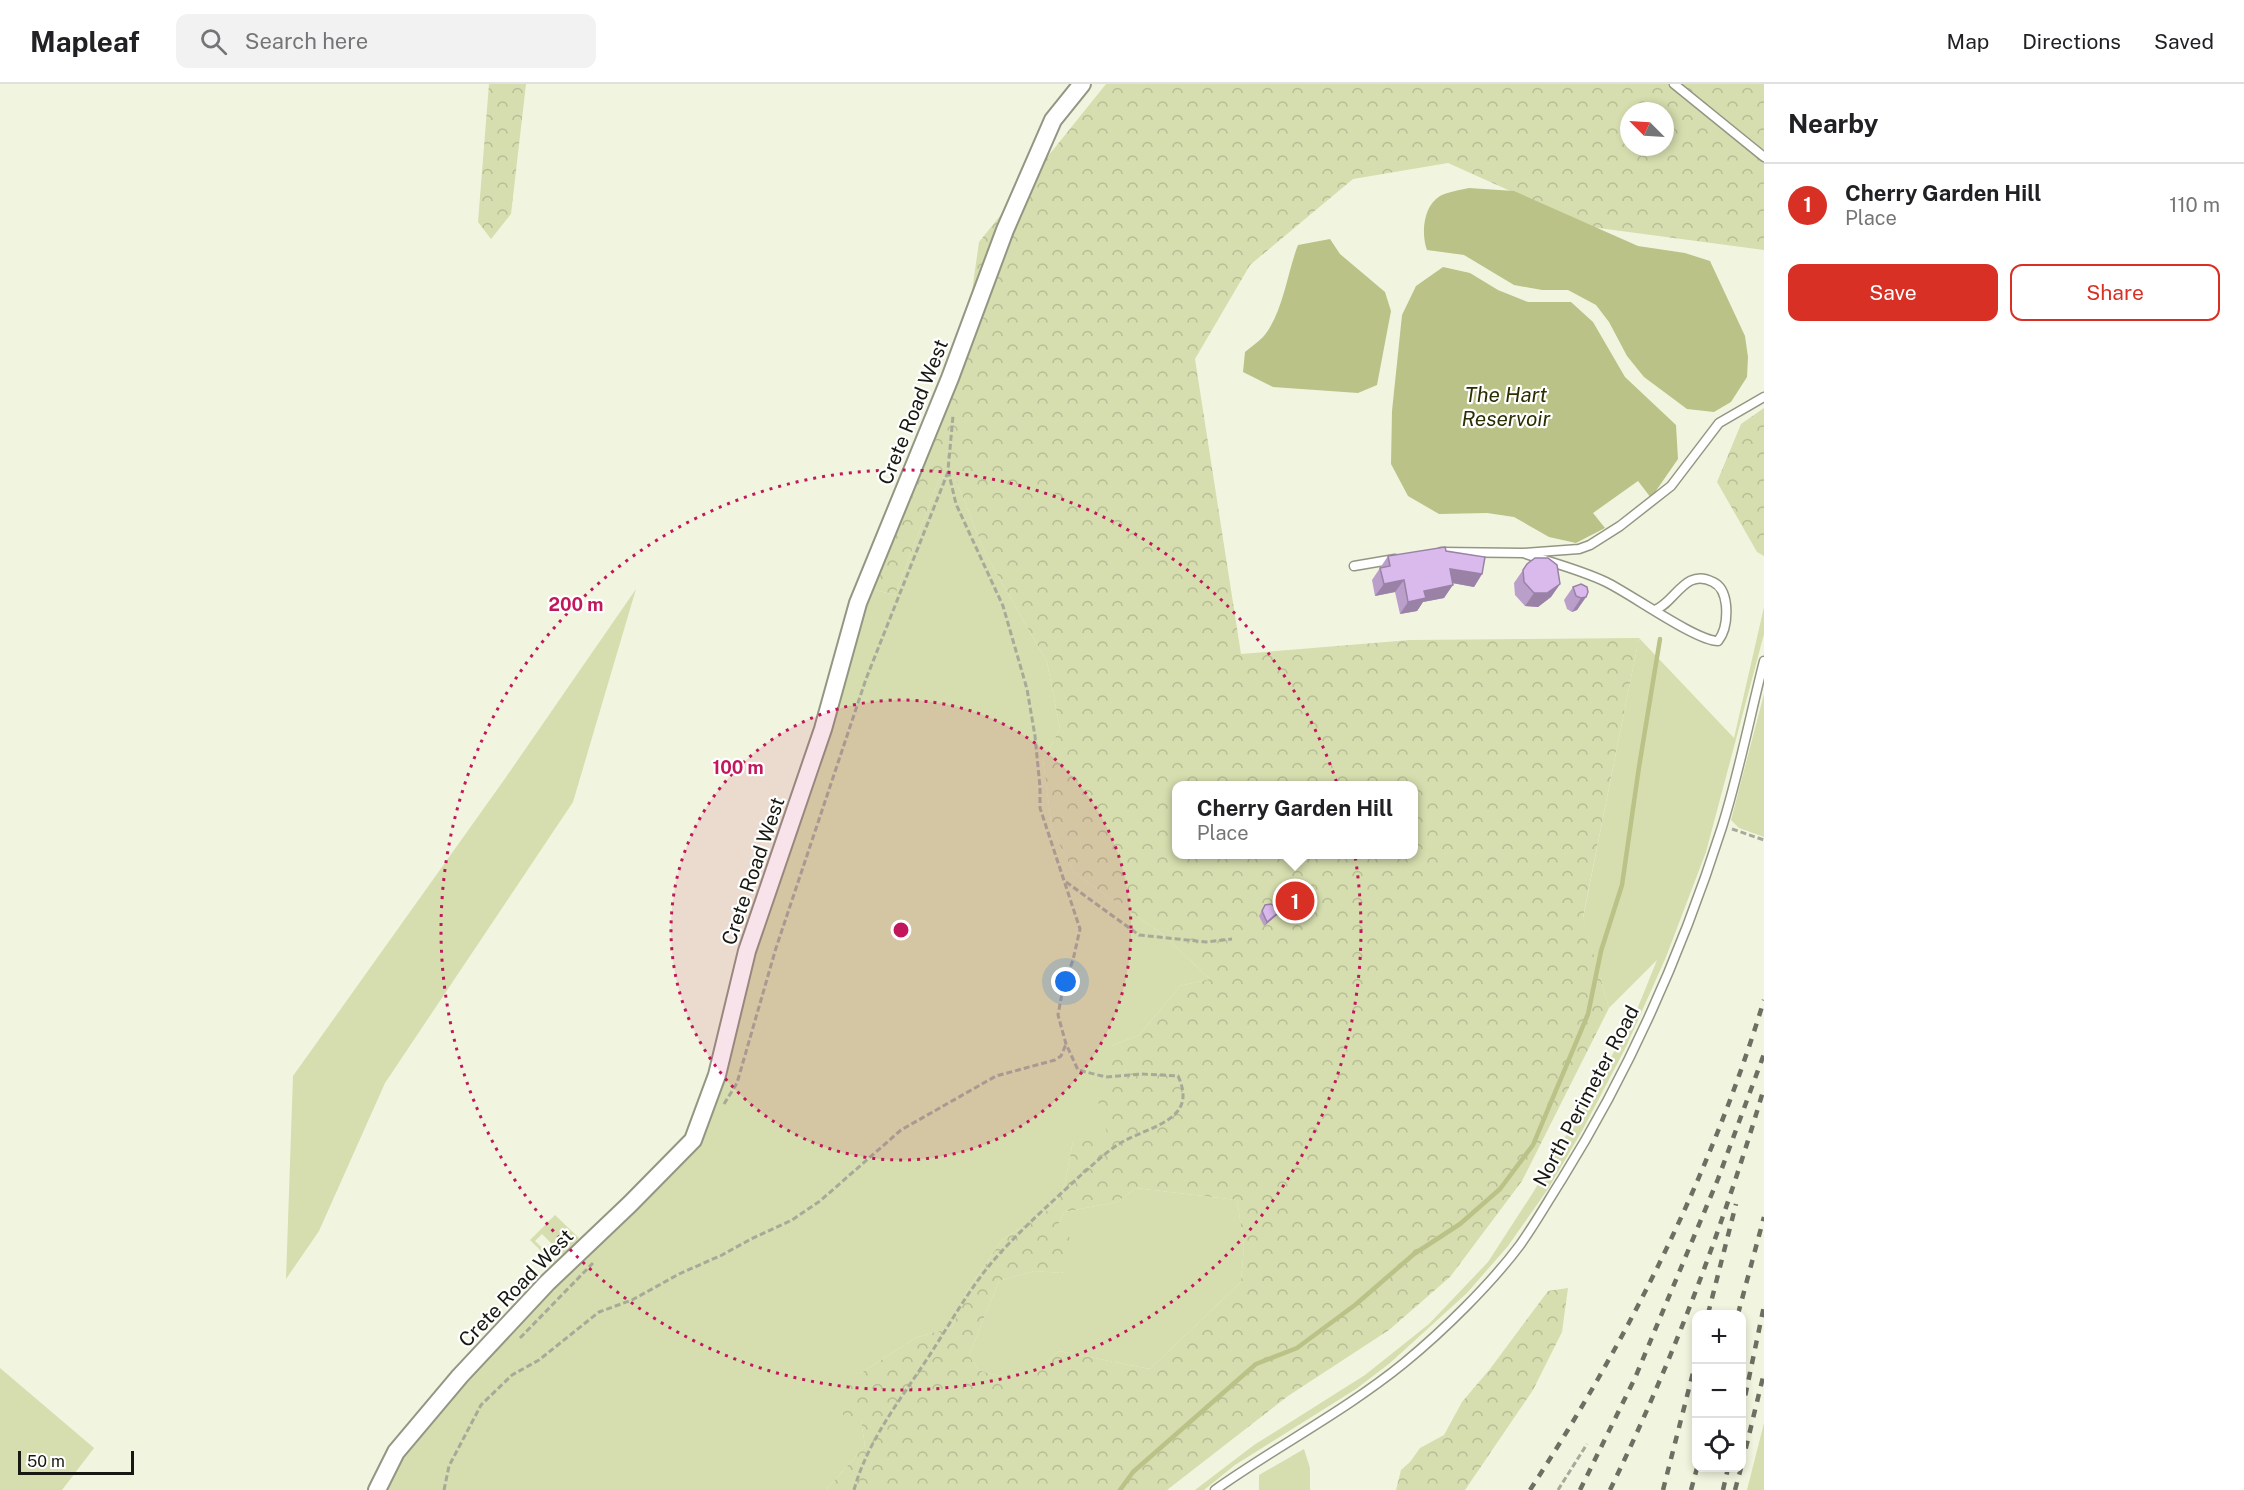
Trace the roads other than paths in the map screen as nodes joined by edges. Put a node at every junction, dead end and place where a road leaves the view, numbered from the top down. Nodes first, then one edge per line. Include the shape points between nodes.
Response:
1 (1082, 84) edge
2 (1674, 84) edge
3 (1764, 157) edge
4 (1764, 397) edge
5 (1434, 553) edge
6 (1523, 553) junction
7 (1400, 558) edge
8 (1354, 566) dead end
9 (1655, 610) junction
10 (1764, 661) edge
11 (377, 1490) edge
12 (1216, 1490) edge

1 - 11 street, Crete Road West via 1053,120 1015,208 858,603 823,729 747,951 717,1075 693,1140 547,1283 460,1376 396,1452
2 - 3 lane
4 - 6 lane via 1719,423 1671,486 1620,526 1579,549
5 - 6 lane
6 - 9 lane via 1603,581
7 - 8 lane
9 - 9 lane via 1684,585 1702,578 1722,590 1727,614 1720,638 1711,641
10 - 12 lane, North Perimeter Road via 1722,825 1692,912 1644,1026 1583,1145 1520,1244 1484,1287 1405,1362 1355,1400

